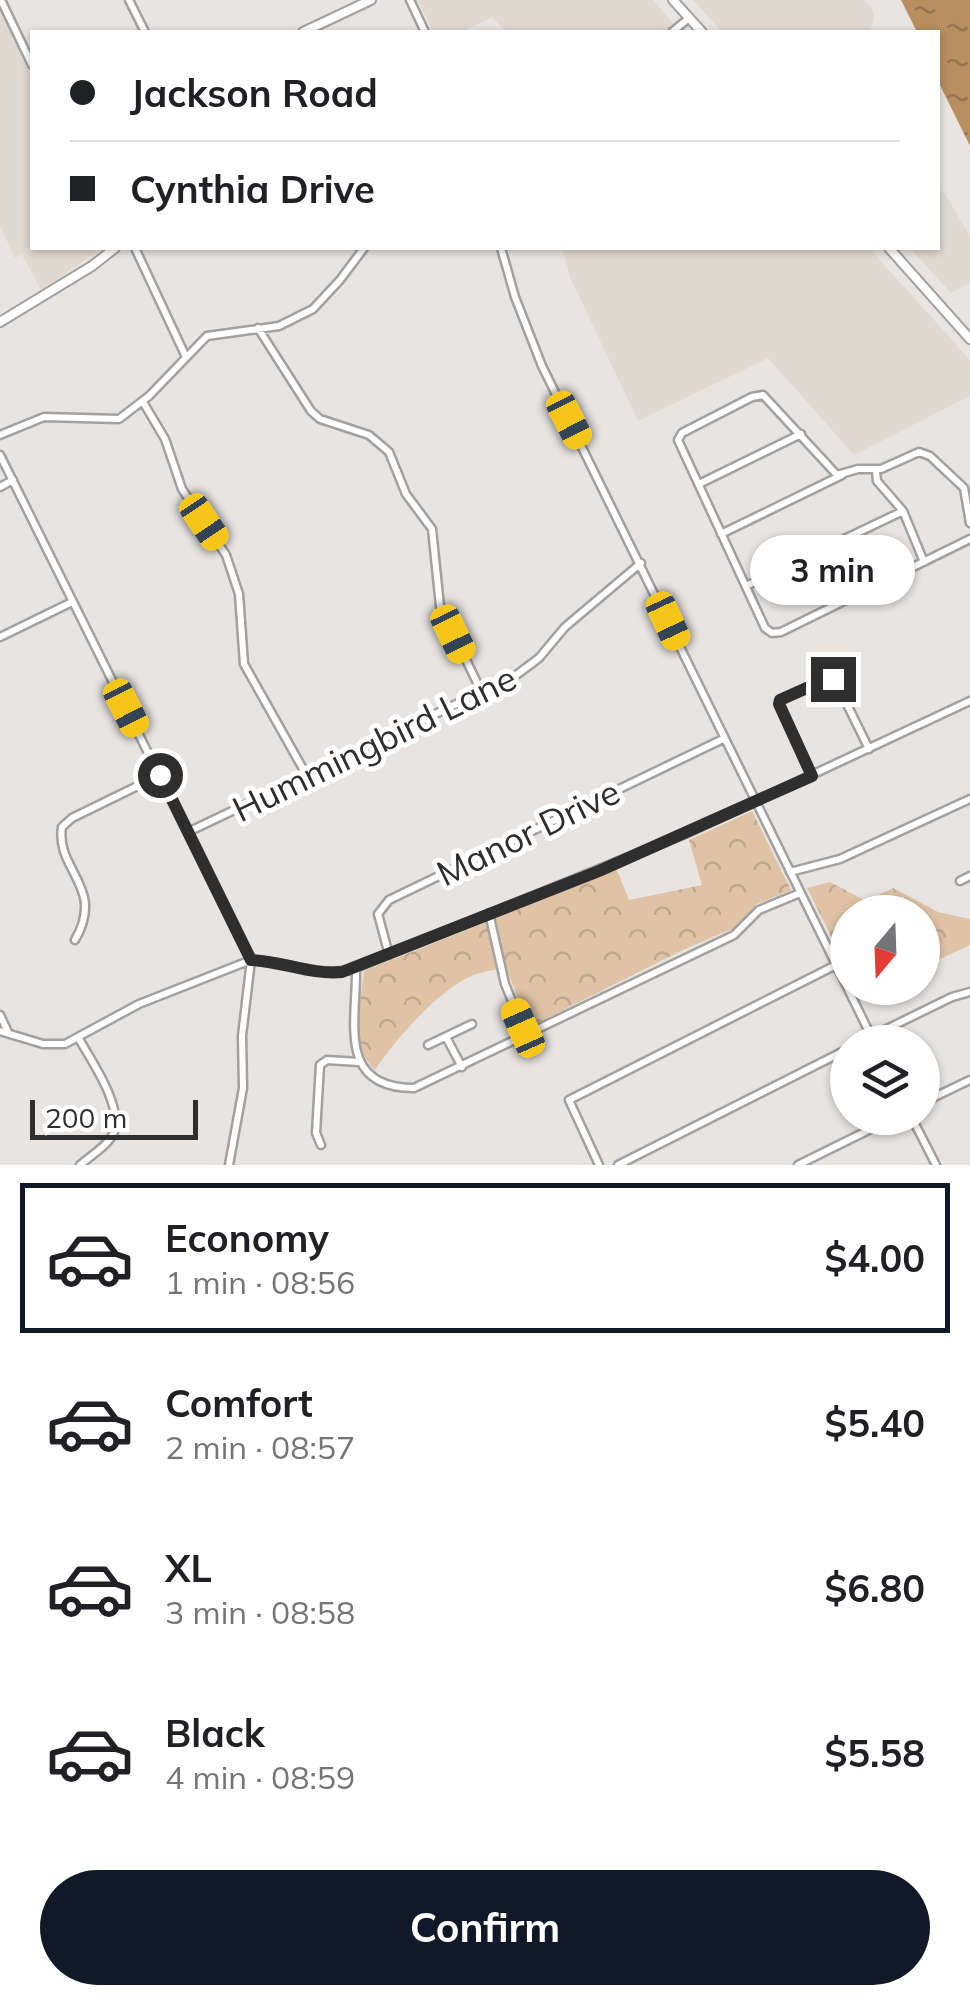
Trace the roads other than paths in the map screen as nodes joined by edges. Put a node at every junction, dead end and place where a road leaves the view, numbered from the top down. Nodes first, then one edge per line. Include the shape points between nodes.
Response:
1 (0, 0) edge
2 (129, 0) edge
3 (371, 0) edge
4 (410, 0) edge
5 (672, 0) edge
6 (689, 18) junction
7 (144, 30) edge
8 (307, 30) edge
9 (424, 30) edge
10 (674, 30) edge
11 (700, 30) edge
12 (30, 61) edge
13 (112, 250) edge
14 (136, 250) edge
15 (362, 250) edge
16 (502, 250) edge
17 (891, 250) edge
18 (0, 320) edge
19 (258, 328) junction
20 (970, 339) edge
21 (186, 356) junction
22 (143, 402) junction
23 (801, 434) junction
24 (0, 435) edge
25 (0, 455) edge
26 (876, 471) junction
27 (843, 474) junction
28 (13, 480) junction
29 (698, 484) junction
30 (0, 486) edge
31 (967, 486) edge
32 (903, 511) junction
33 (970, 522) edge
34 (721, 534) junction
35 (970, 539) edge
36 (924, 562) junction
37 (641, 563) junction
38 (746, 586) junction
39 (72, 602) junction
40 (0, 637) edge
41 (482, 694) junction
42 (970, 701) edge
43 (723, 738) junction
44 (868, 749) junction
45 (160, 775) junction
46 (308, 776) junction
47 (812, 776) junction
48 (970, 798) edge
49 (756, 803) junction
50 (188, 832) junction
51 (790, 872) junction
52 (970, 876) edge
53 (960, 881) dead end
54 (800, 892) junction
55 (489, 913) junction
56 (76, 940) dead end
57 (830, 953) edge
58 (389, 955) junction
59 (251, 960) junction
60 (356, 968) junction
61 (830, 968) edge
62 (970, 992) edge
63 (0, 1015) edge
64 (472, 1024) dead end
65 (901, 1025) edge
66 (0, 1031) edge
67 (10, 1034) junction
68 (526, 1035) junction
69 (78, 1037) junction
70 (446, 1037) junction
71 (428, 1045) dead end
72 (830, 1058) edge
73 (360, 1062) junction
74 (462, 1067) junction
75 (970, 1080) edge
76 (940, 1094) edge
77 (859, 1135) edge
78 (921, 1135) edge
79 (321, 1146) dead end
80 (80, 1165) edge
81 (229, 1165) edge
82 (599, 1165) edge
83 (618, 1165) edge
84 (798, 1165) edge
85 (936, 1165) edge

1 - 12 street
2 - 7 street
3 - 8 main road
4 - 9 street
5 - 6 main road
6 - 10 street
6 - 11 main road
13 - 18 main road
14 - 21 street
15 - 19 street via 313,309 286,324
16 - 37 street via 542,366
17 - 20 main road
19 - 21 street via 214,333
19 - 41 street via 311,412 369,435 388,452 432,530 440,606
21 - 22 street
22 - 24 street via 112,421 44,417
22 - 46 street via 182,489 226,554 239,594 244,664
23 - 27 street
23 - 29 street
23 - 29 street via 760,395 682,432 678,440
25 - 28 street
26 - 27 street
26 - 31 street via 922,452
26 - 32 street
27 - 34 street
28 - 30 street
28 - 39 street
29 - 34 street
31 - 33 street
32 - 36 street
32 - 38 street
34 - 38 street
35 - 36 street
36 - 38 street via 781,632 768,631
37 - 41 street, Hummingbird Lane via 528,668
37 - 43 street
39 - 40 street
39 - 45 street
41 - 46 street, Hummingbird Lane
42 - 44 street
43 - 49 street
43 - 58 street, Manor Drive via 390,900 378,914
44 - 47 street
44 - 47 street via 829,678 780,700
45 - 50 street
45 - 56 street via 62,828 86,899
46 - 50 street, Hummingbird Lane
47 - 49 street
48 - 51 street via 840,860
49 - 51 street
49 - 55 street
50 - 59 street
51 - 54 street
52 - 53 street
54 - 57 street
54 - 68 street via 759,910 734,935
55 - 58 street
55 - 68 street via 505,984
58 - 60 street
59 - 60 street via 325,974
59 - 69 street via 139,1004
59 - 81 street
60 - 73 street via 353,1038
61 - 82 street via 569,1100
62 - 65 street
63 - 67 street
64 - 70 street
66 - 67 street
67 - 69 street via 44,1044
68 - 74 street
69 - 80 street via 103,1080 115,1119 108,1141
70 - 71 street
70 - 74 street
72 - 83 street
73 - 74 street via 378,1082 402,1088
73 - 79 street via 320,1065
75 - 76 street
77 - 84 street
78 - 85 street

